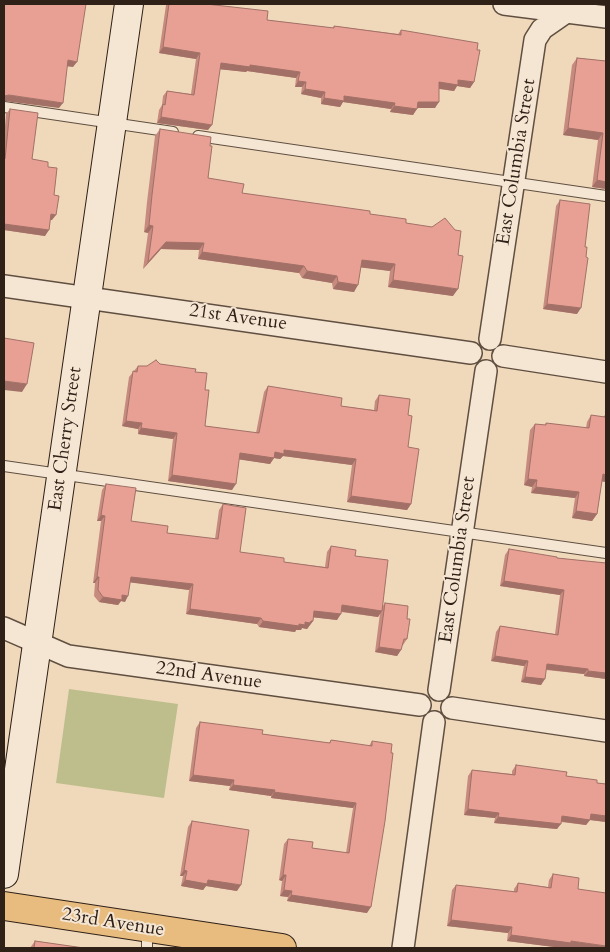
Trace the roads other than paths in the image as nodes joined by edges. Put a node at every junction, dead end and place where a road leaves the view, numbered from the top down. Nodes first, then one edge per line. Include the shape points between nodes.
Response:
1 (130, 4) edge
2 (504, 4) edge
3 (571, 8) edge
4 (606, 17) edge
5 (4, 107) edge
6 (112, 123) junction
7 (514, 183) junction
8 (606, 196) edge
9 (4, 286) edge
10 (87, 297) junction
11 (490, 339) junction
12 (471, 352) junction
13 (503, 356) junction
14 (486, 371) junction
15 (606, 372) edge
16 (4, 466) edge
17 (62, 474) junction
18 (462, 533) junction
19 (606, 553) edge
20 (4, 628) edge
21 (36, 642) junction
22 (439, 690) junction
23 (420, 705) junction
24 (452, 708) junction
25 (434, 722) junction
26 (606, 731) edge
27 (7, 833) edge
28 (4, 874) edge
29 (4, 906) edge
30 (147, 938) edge
31 (282, 948) edge
32 (403, 948) edge

1 - 6 main road, East Cherry Street
2 - 3 street
3 - 4 street
3 - 7 street, East Columbia Street via 542,29 535,40
5 - 6 lane
6 - 7 lane
6 - 10 main road, East Cherry Street
7 - 8 lane
7 - 11 street, East Columbia Street
9 - 10 street, 21st Avenue
10 - 12 street, 21st Avenue
10 - 17 main road, East Cherry Street
11 - 12 street via 477,342
11 - 13 street via 501,346
12 - 14 street via 475,366
13 - 14 street via 498,366
13 - 15 street
14 - 18 street, East Columbia Street
16 - 17 lane
17 - 18 lane
17 - 21 main road, East Cherry Street
18 - 19 lane
18 - 22 street, East Columbia Street
20 - 21 street, 22nd Avenue
21 - 23 street, 22nd Avenue via 73,657
21 - 27 main road, East Cherry Street
22 - 23 street via 424,695
22 - 24 street via 451,700
23 - 25 street via 422,715
24 - 25 street via 449,716
24 - 26 street
25 - 32 street
27 - 28 main road, East Cherry Street
29 - 30 main road, 23rd Avenue
30 - 31 main road, 23rd Avenue

